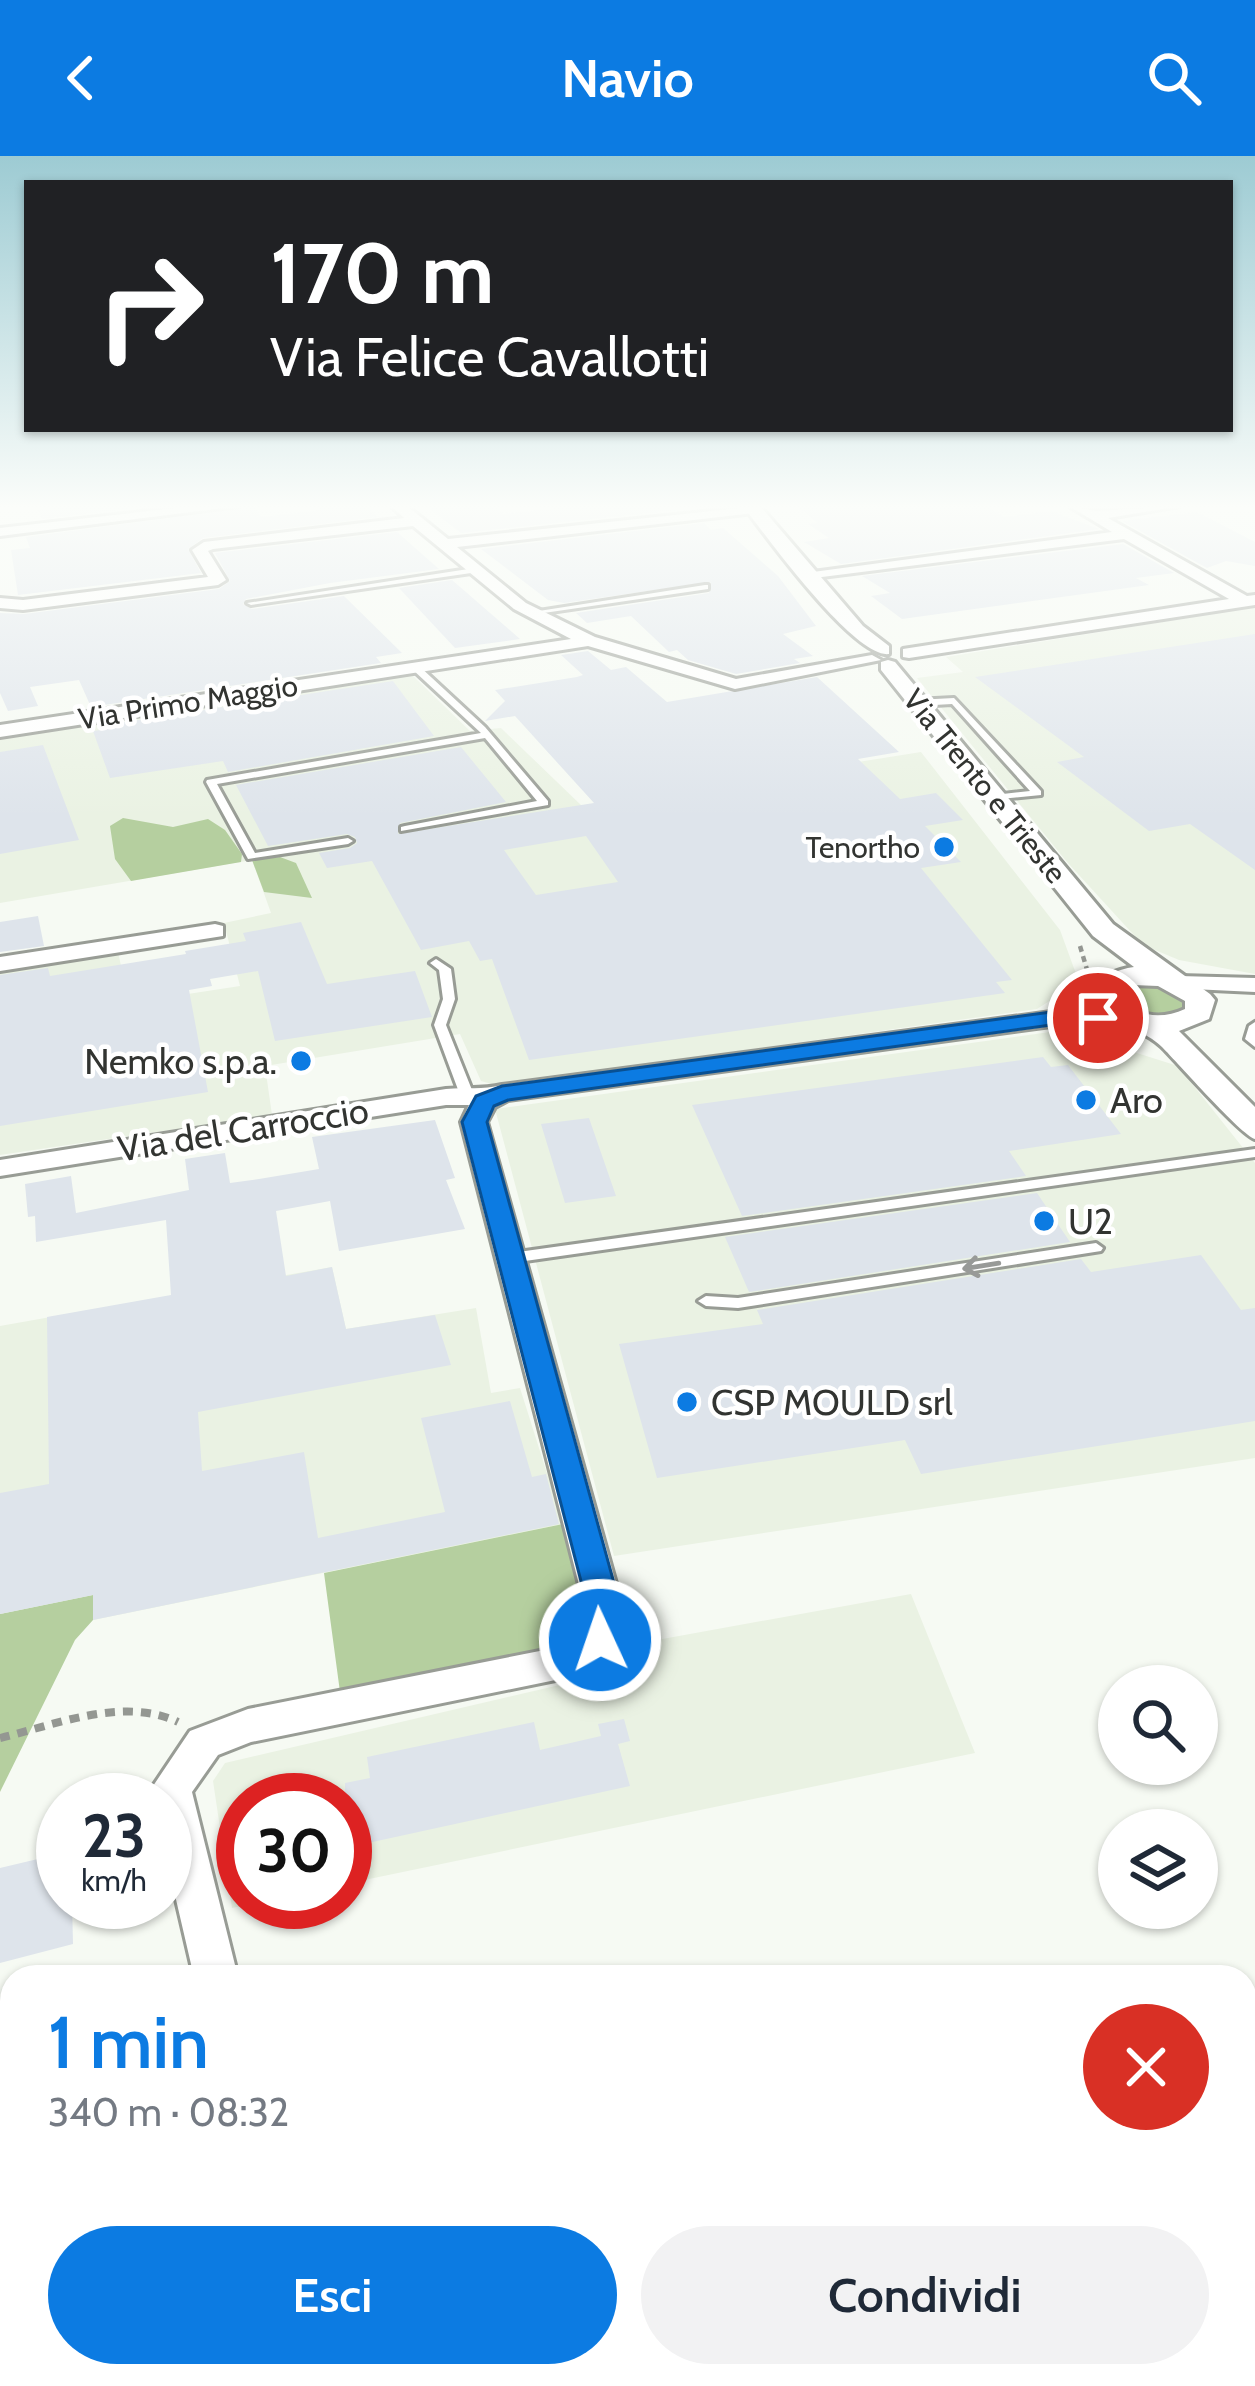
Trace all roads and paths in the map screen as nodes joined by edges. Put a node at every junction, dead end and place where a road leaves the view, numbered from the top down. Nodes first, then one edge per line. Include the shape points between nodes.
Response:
1 (526, 610) edge
2 (550, 610) edge
3 (838, 610) edge
4 (1186, 610) edge
5 (530, 613) junction
6 (589, 641) junction
7 (888, 657) junction
8 (415, 668) junction
9 (916, 704) junction
10 (0, 731) edge
11 (487, 735) junction
12 (994, 798) junction
13 (405, 829) dead end
14 (348, 841) dead end
15 (1082, 906) junction
16 (215, 931) dead end
17 (436, 963) dead end
18 (0, 964) edge
19 (1172, 981) junction
20 (1255, 985) edge
21 (1109, 987) junction
22 (1255, 999) edge
23 (1198, 1013) junction
24 (1051, 1018) junction
25 (1146, 1023) junction
26 (1255, 1026) edge
27 (1255, 1043) edge
28 (1230, 1096) junction
29 (475, 1098) junction
30 (1255, 1129) edge
31 (1255, 1153) edge
32 (0, 1168) edge
33 (1096, 1248) dead end
34 (511, 1258) junction
35 (706, 1301) dead end
36 (0, 1738) edge
37 (205, 1742) junction
38 (213, 1965) edge

1 - 5 street
2 - 5 lane
3 - 7 street, Via Trento e Trieste
4 - 7 street
5 - 6 street
6 - 7 street via 735,683
6 - 8 street, Via Primo Maggio
7 - 9 street, Via Trento e Trieste
8 - 10 street, Via Primo Maggio
8 - 11 lane
9 - 12 street, Via Trento e Trieste
9 - 12 lane via 954,701 1037,793
11 - 13 lane via 544,803
11 - 14 lane via 211,782 252,857
12 - 15 street, Via Trento e Trieste
15 - 19 street, Via Trento e Trieste via 1133,958
15 - 21 street, Via Trento e Trieste
16 - 18 street
17 - 29 lane via 445,969 448,999 440,1025
19 - 20 street
19 - 21 street via 1125,977
19 - 23 street, Via Trento e Trieste via 1192,990
21 - 24 street
21 - 25 street, Via Trento e Trieste via 1112,1007
22 - 23 street
23 - 25 street via 1179,1024
23 - 28 street, Via Trento e Trieste
24 - 25 street
24 - 29 street, Via del Carroccio
25 - 28 street, Via Trento e Trieste
26 - 27 lane
28 - 30 street, Via Trento e Trieste
29 - 32 street, Via del Carroccio
29 - 34 street via 474,1122
31 - 34 lane
33 -> 35 lane via 738,1304
34 - 37 street via 605,1612 600,1640 575,1660 248,1726
36 - 37 path via 116,1712 170,1716
37 - 38 street via 171,1789

